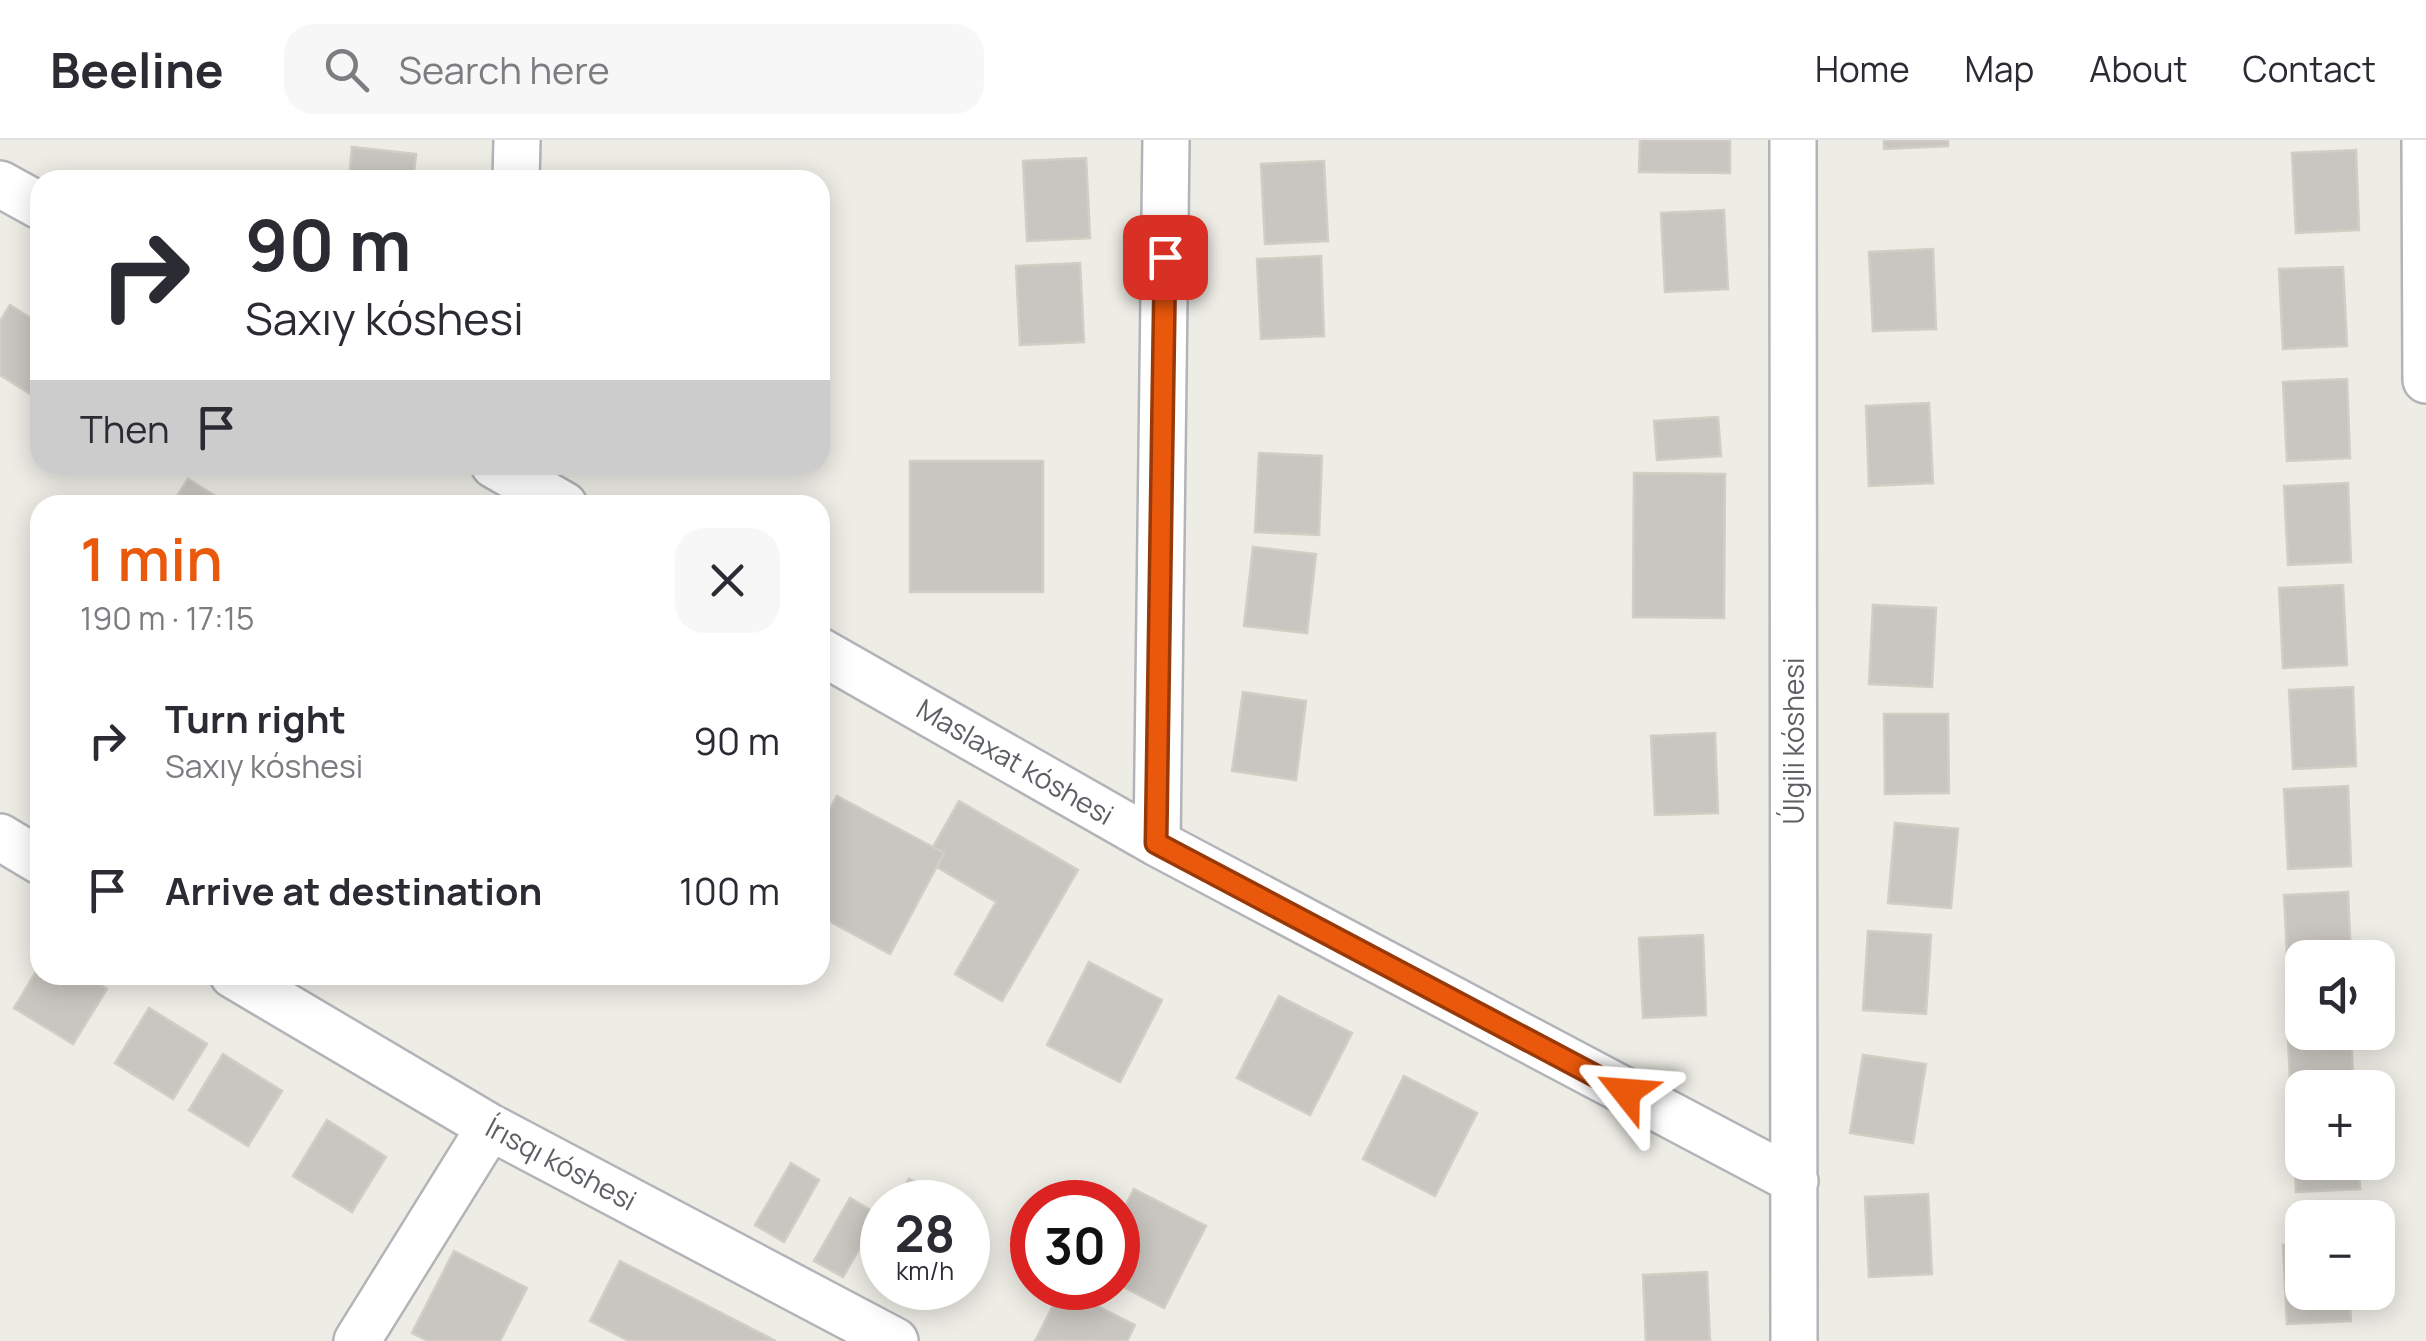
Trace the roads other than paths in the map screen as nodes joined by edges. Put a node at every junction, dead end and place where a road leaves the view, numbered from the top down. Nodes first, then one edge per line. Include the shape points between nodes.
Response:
1 (516, 140) edge
2 (1166, 140) edge
3 (1793, 140) edge
4 (2425, 140) edge
5 (516, 170) edge
6 (0, 184) edge
7 (30, 200) edge
8 (2426, 380) edge
9 (512, 475) edge
10 (546, 495) edge
11 (830, 657) edge
12 (0, 837) edge
13 (1156, 843) junction
14 (30, 855) edge
15 (250, 985) edge
16 (490, 1127) junction
17 (1794, 1181) junction
18 (357, 1341) edge
19 (895, 1341) edge
20 (1794, 1341) edge

1 - 5 street
2 - 13 street
3 - 17 street, Úlgili kóshesi
4 - 8 street
6 - 7 street
9 - 10 street
11 - 13 street, Maslaxat kóshesi
12 - 14 street
13 - 17 street, Maslaxat kóshesi
15 - 16 street, Írısqı kóshesi
16 - 18 street
16 - 19 street, Írısqı kóshesi
17 - 20 street, Úlgili kóshesi

